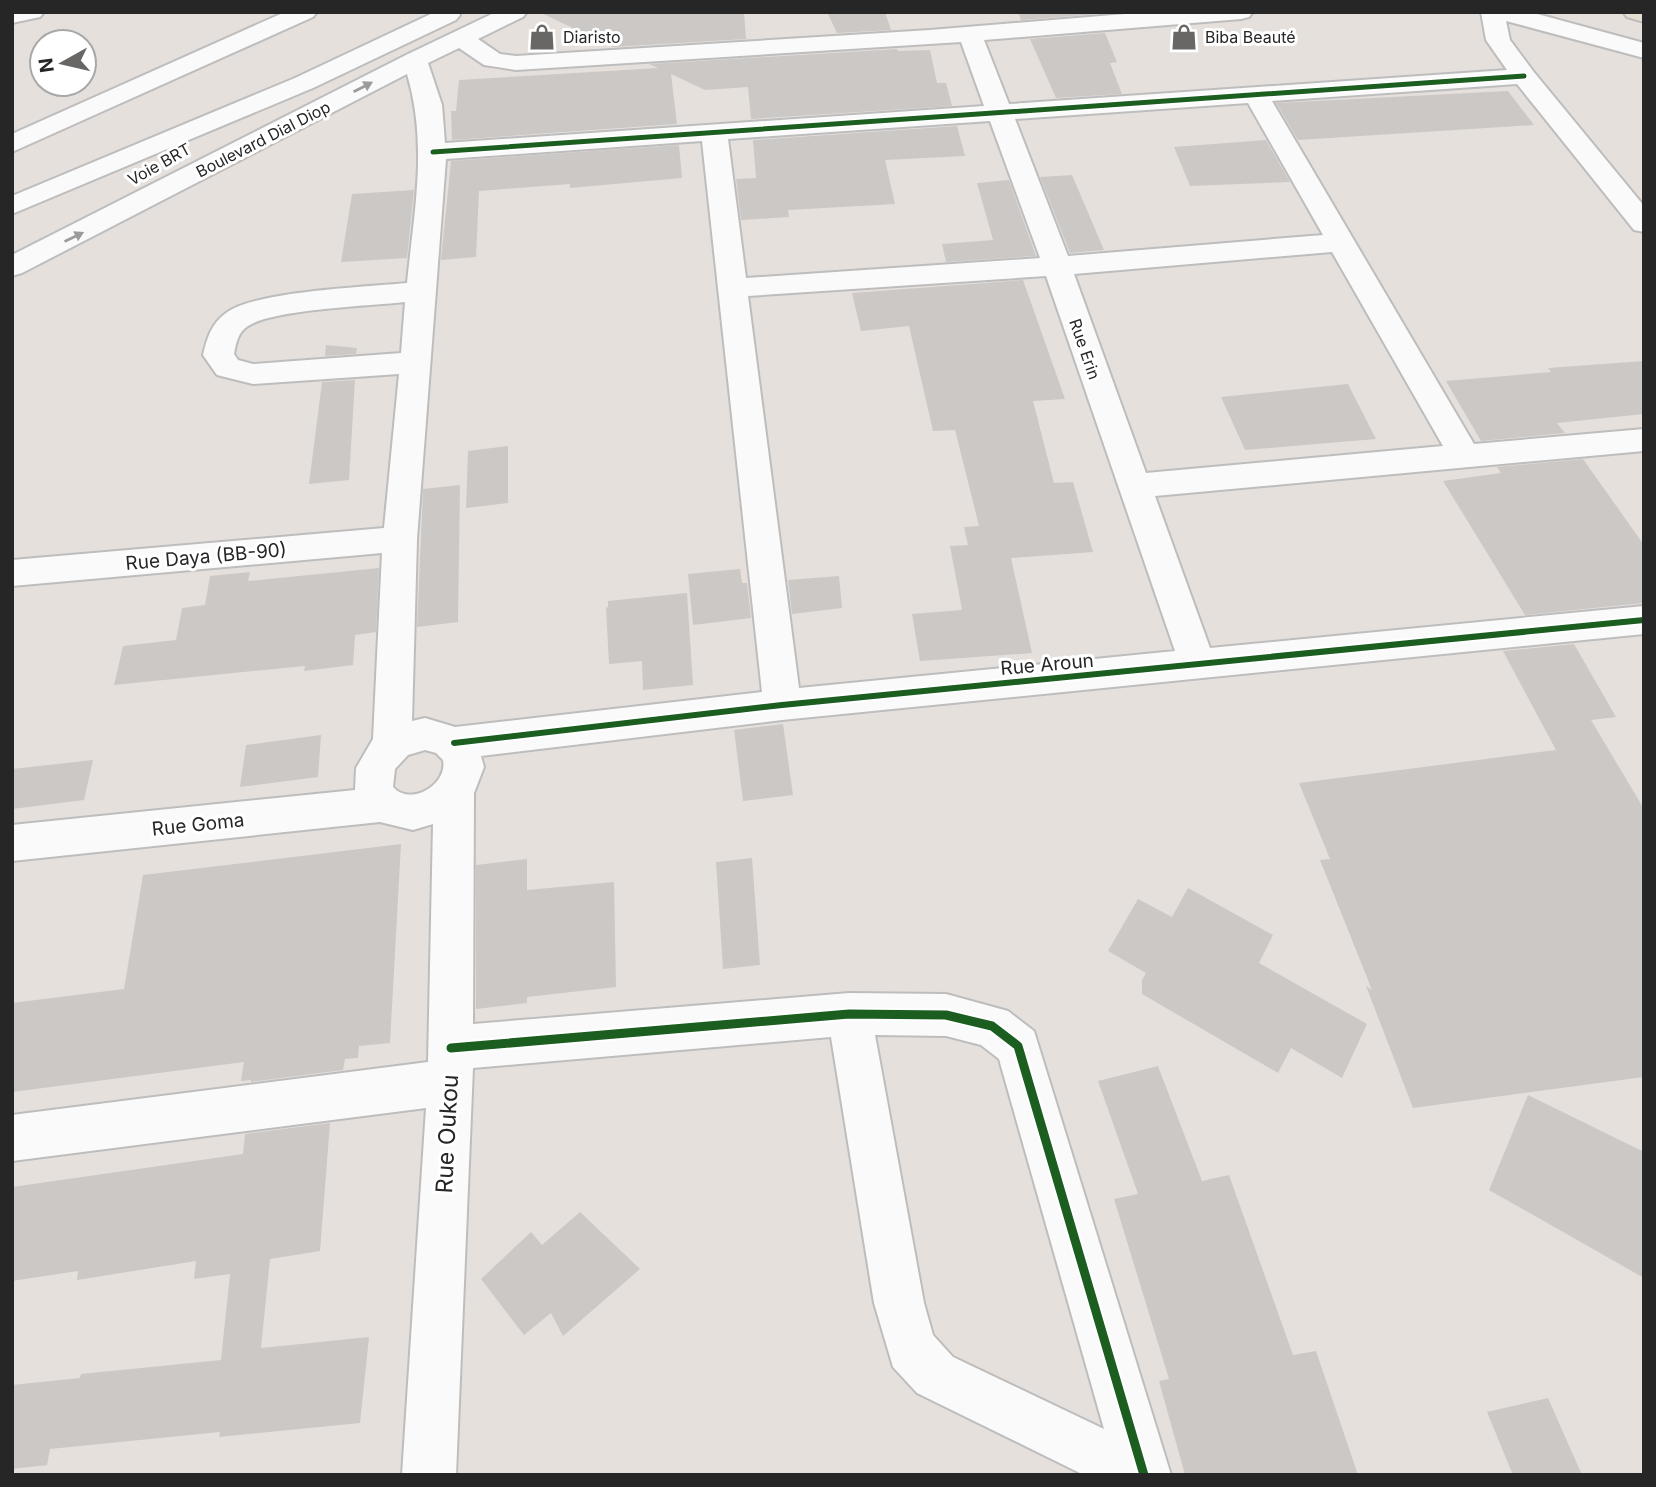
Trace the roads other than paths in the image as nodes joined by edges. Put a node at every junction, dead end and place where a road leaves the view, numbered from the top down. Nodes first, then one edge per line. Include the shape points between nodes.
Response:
1 (32, 12) edge
2 (305, 12) edge
3 (420, 12) edge
4 (453, 12) edge
5 (515, 12) edge
6 (924, 12) edge
7 (1241, 12) edge
8 (1493, 12) edge
9 (1502, 12) edge
10 (1635, 12) edge
11 (1644, 15) edge
12 (12, 16) edge
13 (1013, 21) edge
14 (970, 34) junction
15 (930, 37) junction
16 (461, 38) junction
17 (1644, 51) edge
18 (415, 60) junction
19 (1524, 76) junction
20 (304, 83) junction
21 (1256, 95) junction
22 (1000, 113) junction
23 (714, 133) junction
24 (12, 144) edge
25 (433, 152) junction
26 (12, 185) edge
27 (12, 206) edge
28 (1638, 210) edge
29 (1342, 242) junction
30 (12, 243) edge
31 (1057, 266) junction
32 (12, 267) edge
33 (733, 288) junction
34 (422, 291) junction
35 (416, 362) junction
36 (1644, 440) edge
37 (1465, 457) junction
38 (1133, 486) junction
39 (400, 539) junction
40 (12, 573) edge
41 (1644, 621) edge
42 (1198, 666) junction
43 (782, 705) junction
44 (454, 743) junction
45 (392, 746) junction
46 (454, 793) junction
47 (384, 804) junction
48 (12, 843) edge
49 (849, 1014) junction
50 (450, 1065) junction
51 (12, 1138) edge
52 (429, 1475) edge
53 (1143, 1475) edge

1 - 12 street
2 - 24 street
3 - 26 street via 223,102
4 - 20 street, Voie BRT
5 - 16 street, Boulevard Dial Diop
6 - 15 street
7 - 13 street via 1187,18
8 - 19 street via 1498,40
9 - 17 street
10 - 11 main road
13 - 14 street
14 - 15 street
14 - 22 street, Rue Erin
15 - 16 street via 516,63 493,60
16 - 18 street, Boulevard Dial Diop
18 - 25 street via 429,105
32 -> 18 street, Boulevard Dial Diop
19 - 21 street
19 - 28 street
20 - 27 street, Voie BRT
20 - 30 street, Voie BRT
21 - 22 street
21 - 29 street
22 - 23 street
22 - 31 street, Rue Erin
23 - 25 street
23 - 33 street
25 - 34 street
29 - 31 street
29 - 37 street
31 - 33 street
31 - 38 street, Rue Erin
33 - 43 street
34 - 35 street
34 - 35 street via 269,307 237,319 223,334 218,355 228,368 253,374
35 - 39 street
36 - 37 street
37 - 38 street
38 - 42 street, Rue Erin
39 - 40 street, Rue Daya (BB-90)
39 - 45 street
41 - 42 street, Rue Aroun
42 - 43 street, Rue Aroun
43 - 44 street, Rue Aroun
44 - 45 street via 425,734
44 - 46 street via 464,761
45 - 47 street via 372,775 374,792
46 - 47 street via 442,803 411,812
46 - 50 street, Rue Oukou
47 - 48 street, Rue Goma
49 - 50 street
49 - 53 street via 911,1349 935,1374
49 - 53 street via 946,1015 992,1026 1018,1046
50 - 51 street
50 - 52 street, Rue Oukou

